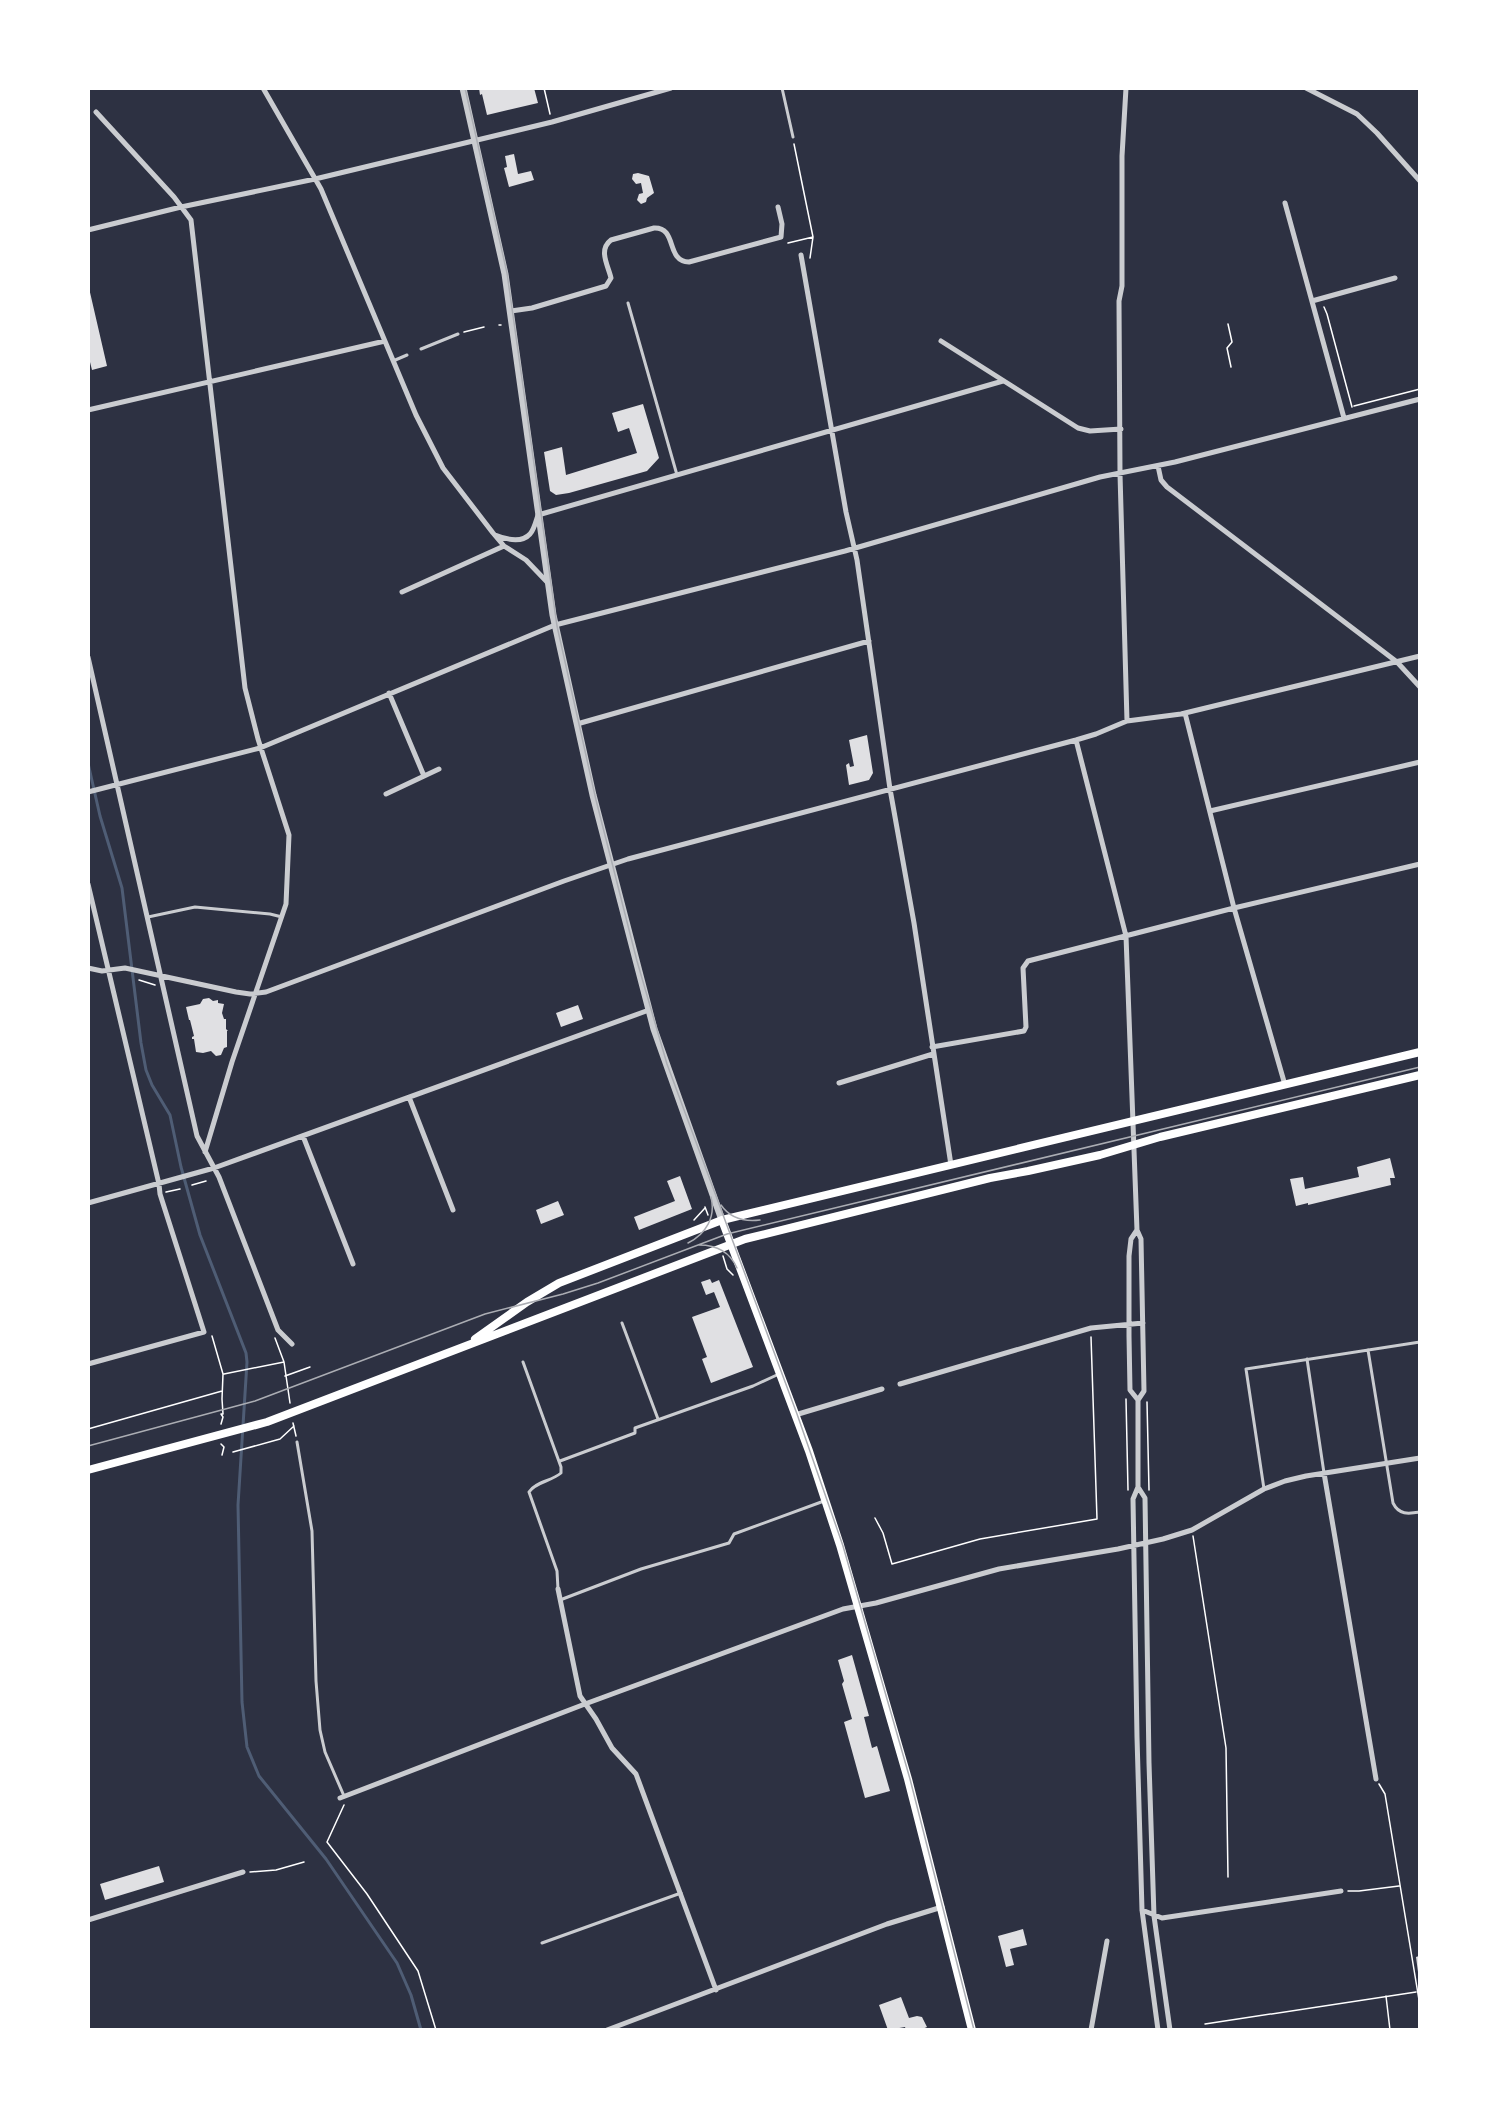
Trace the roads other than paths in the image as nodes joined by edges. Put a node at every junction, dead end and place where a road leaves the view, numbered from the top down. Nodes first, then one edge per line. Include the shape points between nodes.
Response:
1 (263, 88) edge
2 (464, 88) edge
3 (671, 88) edge
4 (782, 88) edge
5 (1126, 88) edge
6 (1306, 88) edge
7 (96, 112) dead end
8 (793, 137) road end
9 (476, 140) junction
10 (315, 179) junction
11 (1419, 181) edge
12 (1285, 203) dead end
13 (181, 207) junction
14 (778, 207) dead end
15 (88, 230) edge
16 (801, 255) dead end
17 (1395, 278) dead end
18 (1312, 301) junction
19 (628, 303) dead end
20 (511, 311) junction
21 (458, 334) road end
22 (385, 341) junction
23 (941, 341) dead end
24 (422, 349) dead end
25 (407, 355) dead end
26 (393, 361) junction
27 (1002, 381) junction
28 (209, 382) junction
29 (1419, 399) edge
30 (88, 410) edge
31 (1344, 417) junction
32 (1121, 429) junction
33 (832, 430) junction
34 (1158, 466) junction
35 (1120, 474) junction
36 (677, 475) junction
37 (538, 515) junction
38 (493, 534) junction
39 (504, 546) junction
40 (854, 548) junction
41 (548, 583) junction
42 (402, 592) dead end
43 (555, 625) junction
44 (869, 641) junction
45 (1419, 656) edge
46 (88, 657) edge
47 (1397, 662) junction
48 (1419, 687) edge
49 (389, 693) junction
50 (1185, 713) junction
51 (1127, 721) junction
52 (577, 724) junction
53 (1076, 740) junction
54 (261, 748) junction
55 (1419, 762) edge
56 (439, 769) dead end
57 (424, 776) junction
58 (118, 785) junction
59 (890, 789) junction
60 (88, 792) edge
61 (386, 794) dead end
62 (1210, 811) junction
63 (1419, 864) edge
64 (610, 865) junction
65 (88, 884) edge
66 (1234, 908) junction
67 (148, 917) junction
68 (282, 917) junction
69 (1126, 936) junction
70 (88, 968) edge
71 (108, 970) junction
72 (161, 975) junction
73 (255, 994) junction
74 (649, 1010) junction
75 (932, 1047) junction
76 (1419, 1052) edge
77 (933, 1054) junction
78 (1419, 1074) edge
79 (839, 1083) dead end
80 (1285, 1085) junction
81 (409, 1097) junction
82 (1133, 1121) junction
83 (303, 1136) junction
84 (1134, 1146) junction
85 (205, 1152) junction
86 (951, 1165) junction
87 (214, 1168) junction
88 (159, 1184) junction
89 (88, 1203) edge
90 (453, 1210) dead end
91 (722, 1220) junction
92 (1137, 1230) junction
93 (731, 1244) junction
94 (353, 1264) dead end
95 (622, 1323) dead end
96 (1143, 1323) junction
97 (1130, 1324) junction
98 (1419, 1342) edge
99 (292, 1344) dead end
100 (459, 1349) junction
101 (1368, 1350) junction
102 (1307, 1359) junction
103 (523, 1362) dead end
104 (88, 1364) edge
105 (780, 1374) junction
106 (900, 1384) dead end
107 (882, 1389) dead end
108 (1138, 1400) junction
109 (795, 1415) junction
110 (658, 1420) junction
111 (297, 1442) road end
112 (1419, 1458) edge
113 (560, 1461) junction
114 (1386, 1463) junction
115 (88, 1470) edge
116 (1324, 1473) junction
117 (1138, 1487) junction
118 (1264, 1490) junction
119 (826, 1500) junction
120 (1419, 1512) edge
121 (1146, 1543) junction
122 (1134, 1546) junction
123 (558, 1589) joint
124 (560, 1600) junction
125 (858, 1605) junction
126 (585, 1704) junction
127 (1376, 1779) road end
128 (342, 1797) joint
129 (243, 1872) road end
130 (1341, 1891) road end
131 (682, 1893) junction
132 (942, 1907) junction
133 (1142, 1910) junction
134 (1154, 1916) junction
135 (88, 1920) edge
136 (1107, 1941) dead end
137 (542, 1943) dead end
138 (717, 1990) junction
139 (607, 2030) edge
140 (972, 2030) edge
141 (1091, 2030) edge
142 (1158, 2030) edge
143 (1170, 2030) edge

1 - 10 street
2 - 9 street
3 - 9 street
4 - 8 lane
5 - 32 street via 1119,301
6 - 11 street via 1356,114
7 - 13 street
9 - 10 street
9 - 20 street
10 - 13 street
10 - 22 street
12 - 18 street
13 - 15 street
13 - 28 street via 190,220
14 - 20 street via 781,237 688,262 677,258 667,233 660,228 611,240 604,252 610,278 606,286
16 - 33 street
17 - 18 street
18 - 31 street
19 - 36 lane
20 - 37 street
21 - 24 lane
22 - 26 street
22 - 28 street
23 - 27 street
25 - 26 lane
26 - 38 street via 443,468
27 - 32 street via 1081,430
27 - 33 street
28 - 30 street
28 - 54 street via 244,680
29 - 31 street
31 - 34 street
32 - 35 street
33 - 36 street
33 - 40 street
34 - 35 street
34 - 47 street via 1167,487
35 - 40 street
35 - 51 street
36 - 37 street
37 - 38 street via 530,534 523,539
37 - 41 street
38 - 39 street
39 - 41 street via 526,560
39 - 42 street
40 - 43 street
40 - 44 street
41 - 43 street
43 - 49 street
43 - 52 street
44 - 52 street
44 - 59 street
45 - 47 street
46 - 58 street
47 - 48 street
47 - 50 street
49 - 54 street
49 - 57 street
50 - 51 street
50 - 62 street
51 - 53 street
52 - 64 street
53 - 59 street
53 - 69 street
54 - 58 street
54 - 68 street via 289,835
55 - 62 street
56 - 57 street
57 - 61 street
58 - 60 street
58 - 67 street
59 - 64 street
59 - 75 street
62 - 66 street
63 - 66 street
64 - 73 street
64 - 74 street
65 - 71 street
66 - 69 street
66 - 80 street
67 - 68 lane via 195,907
67 - 72 street
68 - 73 street
69 - 75 street via 1026,962 1023,1032
69 - 82 street
70 - 71 street
71 - 72 street via 125,968
71 - 88 street
72 - 73 street
72 - 85 street via 197,1136
73 - 85 street
74 - 81 street
74 - 91 street
75 - 77 street
76 - 80 main road
77 - 79 street
77 - 86 street
78 - 84 main road
80 - 82 main road
81 - 83 street
81 - 90 street
82 - 84 street
82 - 86 main road
83 - 87 street
83 - 94 street
84 - 92 street
84 - 93 main road via 860,1209
85 - 87 street
86 - 91 main road
87 - 88 street
87 - 99 street via 278,1330
88 - 89 street
88 - 104 street via 204,1332
91 - 93 main road
91 - 100 main road via 564,1281
92 - 96 street via 1141,1239
92 - 97 street via 1131,1239
93 - 100 main road
93 - 105 main road
95 - 110 lane
96 - 97 street
96 - 108 street via 1144,1390
97 - 106 street via 1091,1328
97 - 108 street via 1131,1390
98 - 101 lane
100 - 115 main road via 292,1414
101 - 102 lane
101 - 114 lane
102 - 116 lane
102 - 118 lane via 1246,1369
103 - 113 lane
105 - 109 main road
105 - 110 lane
107 - 109 street
108 - 117 street
109 - 119 main road
110 - 113 lane
111 - 128 lane via 312,1531 320,1730
112 - 114 street
113 - 123 lane via 561,1473 530,1492 557,1571
114 - 116 street
114 - 120 lane via 1395,1507 1405,1514
116 - 118 street via 1291,1479
116 - 127 street
117 - 121 street via 1145,1498
117 - 122 street via 1133,1499
118 - 121 street via 1192,1530
119 - 124 lane via 734,1534 729,1543 641,1569
119 - 125 main road
121 - 122 street
121 - 134 street
122 - 125 street via 999,1569
122 - 133 street
123 - 124 street
124 - 126 street via 579,1693
125 - 126 street
125 - 132 main road
126 - 128 street
126 - 131 street via 612,1748 636,1774
129 - 135 street
130 - 134 street via 1162,1918
131 - 137 lane
131 - 138 street
132 - 138 street via 887,1924
132 - 140 main road
133 - 134 street
133 - 142 street
134 - 143 street
136 - 141 street
138 - 139 street

